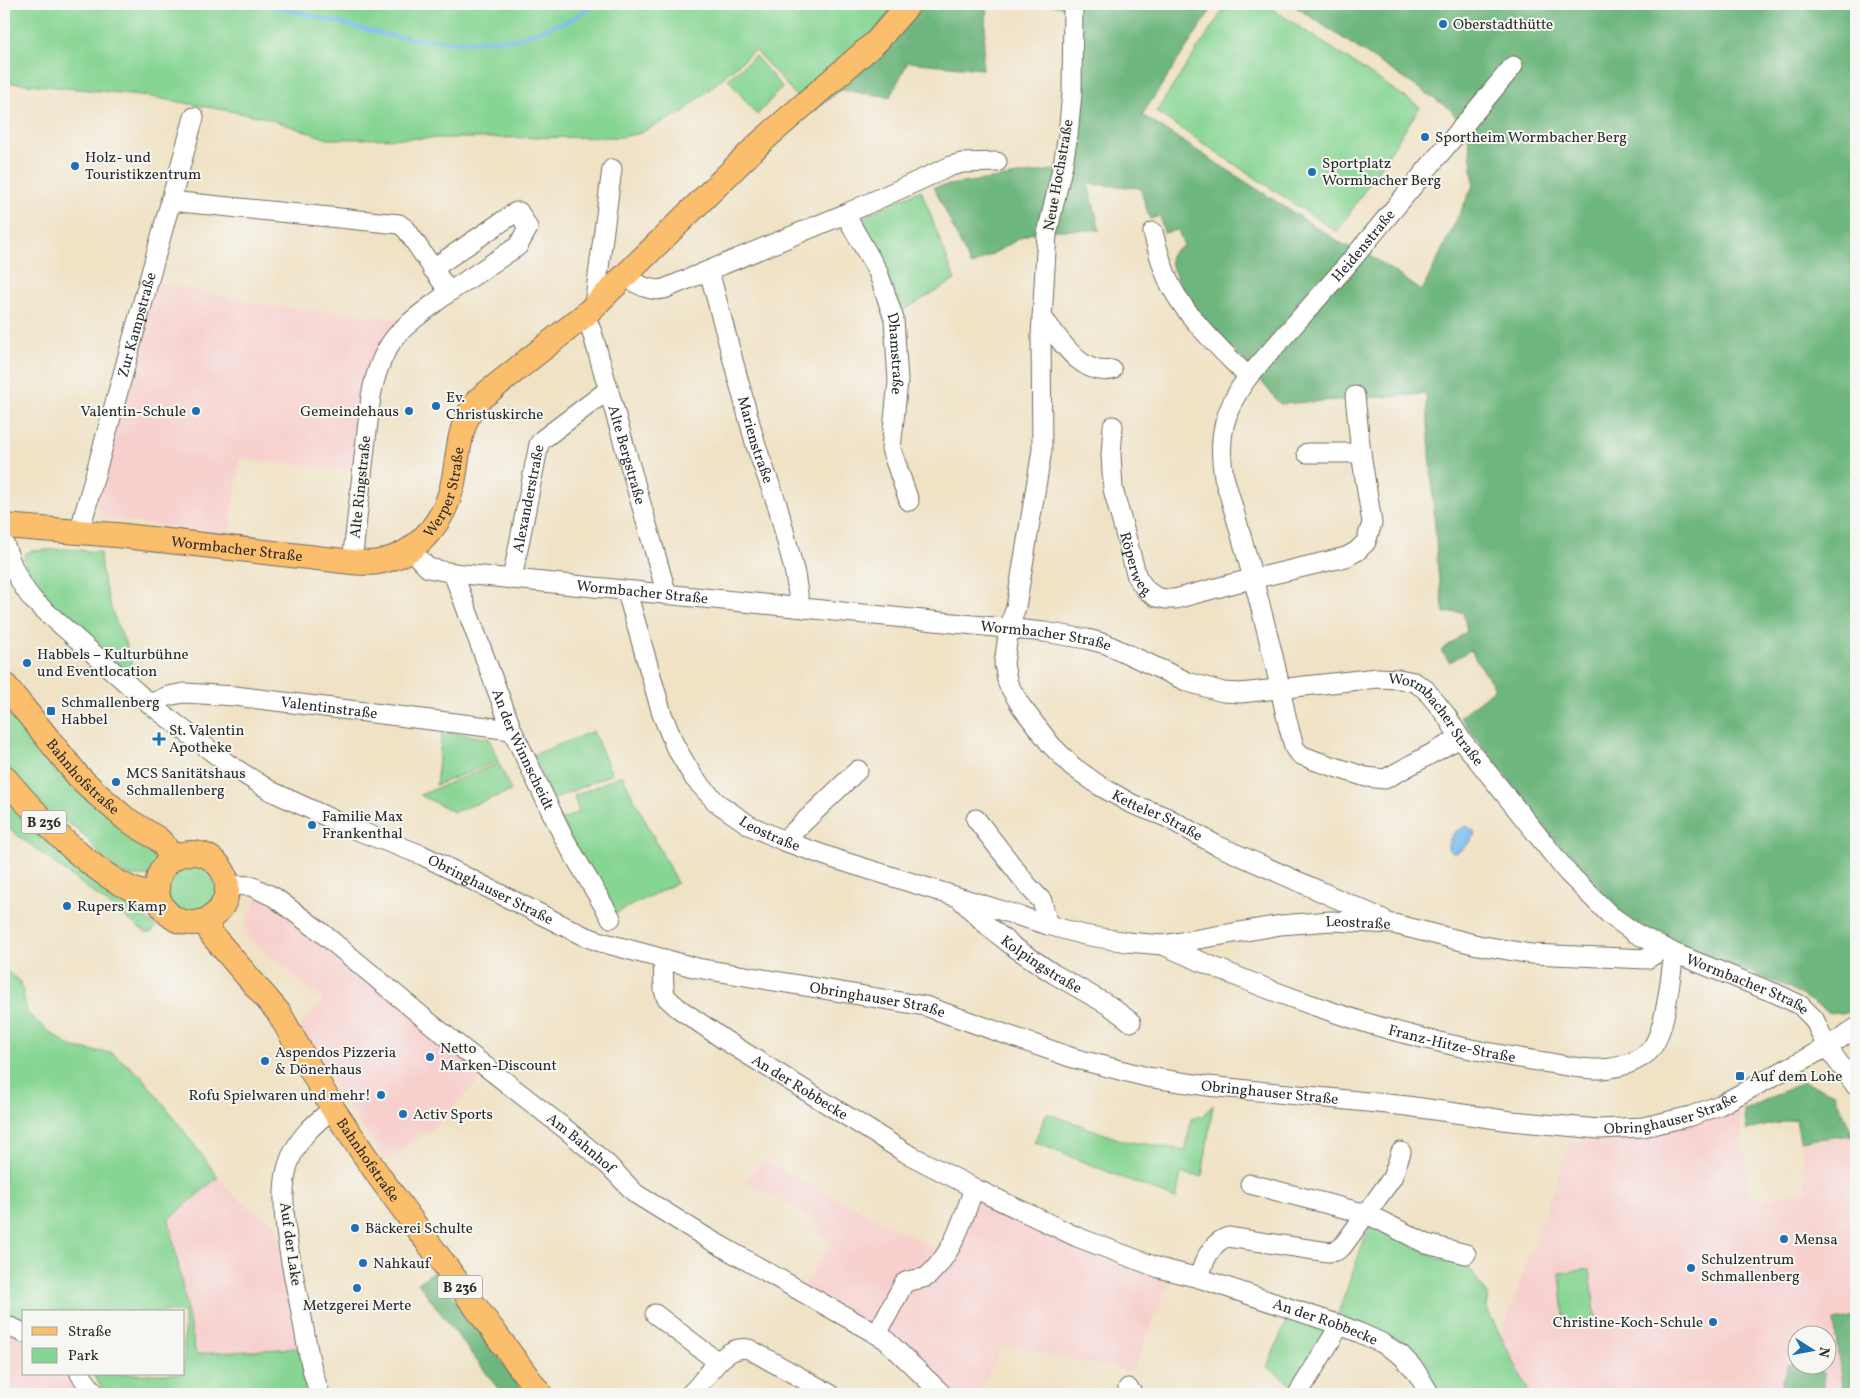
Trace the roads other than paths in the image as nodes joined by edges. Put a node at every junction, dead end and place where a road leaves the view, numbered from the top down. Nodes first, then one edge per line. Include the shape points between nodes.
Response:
1 (909, 4) edge
2 (1074, 4) edge
3 (1513, 66) dead end
4 (194, 117) dead end
5 (997, 162) dead end
6 (612, 169) dead end
7 (170, 201) junction
8 (845, 214) junction
9 (1153, 232) dead end
10 (432, 269) junction
11 (708, 272) junction
12 (625, 277) junction
13 (449, 292) junction
14 (590, 311) junction
15 (1042, 317) junction
16 (1112, 370) dead end
17 (1248, 377) junction
18 (608, 390) junction
19 (1355, 396) dead end
20 (1113, 426) dead end
21 (1307, 453) dead end
22 (1361, 453) junction
23 (909, 501) dead end
24 (4, 526) edge
25 (79, 532) junction
26 (4, 542) edge
27 (410, 549) junction
28 (352, 562) junction
29 (453, 573) junction
30 (512, 580) junction
31 (1254, 580) junction
32 (627, 592) junction
33 (667, 595) junction
34 (800, 607) junction
35 (1009, 628) junction
36 (4, 684) edge
37 (1280, 690) junction
38 (150, 704) junction
39 (512, 730) junction
40 (1460, 738) junction
41 (858, 770) dead end
42 (4, 777) edge
43 (976, 819) dead end
44 (784, 841) junction
45 (172, 859) junction
46 (228, 885) junction
47 (157, 895) junction
48 (960, 898) junction
49 (611, 918) dead end
50 (206, 921) junction
51 (1394, 924) junction
52 (1048, 925) junction
53 (1162, 945) junction
54 (1670, 950) junction
55 (663, 960) junction
56 (1131, 1022) dead end
57 (1856, 1028) edge
58 (1827, 1047) junction
59 (1856, 1086) edge
60 (333, 1109) junction
61 (1402, 1152) dead end
62 (1250, 1184) dead end
63 (974, 1188) junction
64 (1367, 1214) junction
65 (1466, 1254) dead end
66 (1198, 1278) junction
67 (655, 1314) dead end
68 (1340, 1325) junction
69 (876, 1334) junction
70 (718, 1362) junction
71 (82, 1376) edge
72 (95, 1394) edge
73 (320, 1394) edge
74 (540, 1394) edge
75 (690, 1394) edge
76 (830, 1394) edge
77 (942, 1394) edge
78 (1298, 1394) edge
79 (1430, 1394) edge

1 - 12 main road, Werper Straße via 877,41 783,121
2 - 15 street, Neue Hochstraße via 1071,107 1047,234
3 - 17 street, Heidenstraße via 1348,264
4 - 7 street, Zur Kampstraße
5 - 8 street via 951,166
6 - 14 street
7 - 10 street via 399,224 406,229
7 - 25 street, Zur Kampstraße
8 - 11 street
8 - 23 street, Dhamstraße via 878,272 894,319 898,381 891,449
9 - 17 street via 1165,272 1180,300
10 - 13 street
10 - 13 street, Alte Ringstraße via 519,212 528,228 520,244
11 - 12 street via 657,290
11 - 34 street, Marienstraße via 756,446 778,507
12 - 14 main road, Werper Straße
13 - 28 street, Alte Ringstraße via 397,335 377,374 371,396
14 - 18 street, Alte Bergstraße via 592,332
14 - 27 main road, Werper Straße via 493,387 471,409 461,433 448,500 432,528
15 - 16 street via 1076,358 1097,370
15 - 35 street, Neue Hochstraße via 1042,450 1016,607
17 - 31 street, Heidenstraße via 1228,412 1221,448 1224,477
18 - 30 street, Alexanderstraße via 539,444
18 - 33 street, Alte Bergstraße
19 - 22 street, Röperweg
20 - 31 street, Röperweg via 1111,471 1116,503 1137,577 1146,590 1156,597 1175,599
21 - 22 street
22 - 31 street, Röperweg via 1372,523 1362,547 1346,557
24 - 25 main road, Wormbacher Straße
25 - 28 main road, Wormbacher Straße
26 - 38 street, Obringhauser Straße via 22,587 34,601
27 - 28 main road, Wormbacher Straße via 380,562
27 - 29 street, Wormbacher Straße via 428,568
29 - 30 street, Wormbacher Straße
29 - 39 street, An der Winnscheidt
30 - 32 street, Wormbacher Straße
31 - 37 street, Heidenstraße
32 - 33 street, Wormbacher Straße
32 - 44 street, Leostraße via 665,722 688,770 716,802 749,825
33 - 34 street, Wormbacher Straße
34 - 35 street, Wormbacher Straße
35 - 37 street, Wormbacher Straße via 1097,642 1207,688 1241,693
35 - 51 street, Ketteler Straße via 1004,664 1008,684 1051,745 1072,766 1132,804
36 - 45 main road, Bahnhofstraße via 78,776 113,809 158,839
37 - 40 street, Wormbacher Straße via 1377,678 1414,682 1436,701
37 - 40 street, Heidenstraße via 1298,753 1366,776 1385,779
38 - 39 street, Valentinstraße via 184,693 227,695
38 - 55 street, Obringhauser Straße via 228,764 293,802 422,855 584,936
39 - 49 street, An der Winnscheidt via 565,840
40 - 54 street, Wormbacher Straße via 1585,891 1622,924
41 - 44 street
42 - 47 main road, B 236 via 46,824 110,879 139,893
43 - 52 street via 1042,900
44 - 48 street, Leostraße
45 - 46 main road via 191,853 203,854 224,871
45 - 47 main road via 160,874
46 - 50 main road via 222,906
46 - 69 street, Am Bahnhof via 258,888 294,912 574,1136 636,1194
47 - 50 main road via 168,914 176,920 196,924
48 - 52 street, Leostraße
48 - 56 street, Kolpingstraße via 1014,947
50 - 60 main road, Bahnhofstraße / B 236 via 212,935 278,1013
51 - 53 street, Leostraße via 1331,921
51 - 54 street, Leostraße via 1478,945 1531,954 1647,959
52 - 53 street, Leostraße via 1084,935
53 - 54 street, Franz-Hitze-Straße via 1248,981 1367,1022 1515,1057 1601,1069 1627,1064 1656,1044 1662,1027
54 - 58 street, Wormbacher Straße via 1800,1005 1814,1019
55 - 58 street, Obringhauser Straße via 925,1006 1074,1058 1147,1077 1591,1129 1643,1127 1691,1116 1720,1105
55 - 63 street, An der Robbecke via 666,997 678,1008 898,1148
57 - 58 street, Obringhauser Straße
58 - 59 street, Wormbacher Straße
60 - 73 street, Auf der Lake via 309,1129 296,1146 288,1166 284,1193 297,1292 310,1362
60 - 74 main road, Bahnhofstraße / B 236
61 - 64 street via 1392,1178
62 - 64 street
63 - 66 street, An der Robbecke via 1077,1237 1159,1268
63 - 69 street via 949,1250 929,1275 904,1284
64 - 65 street via 1427,1244
64 - 66 street via 1336,1251 1234,1237 1222,1239 1210,1251
66 - 68 street, An der Robbecke
67 - 70 street
68 - 78 street
68 - 79 street, An der Robbecke via 1401,1355
69 - 77 street, Am Bahnhof
70 - 75 street
70 - 76 street via 733,1349 749,1348
71 - 72 street

